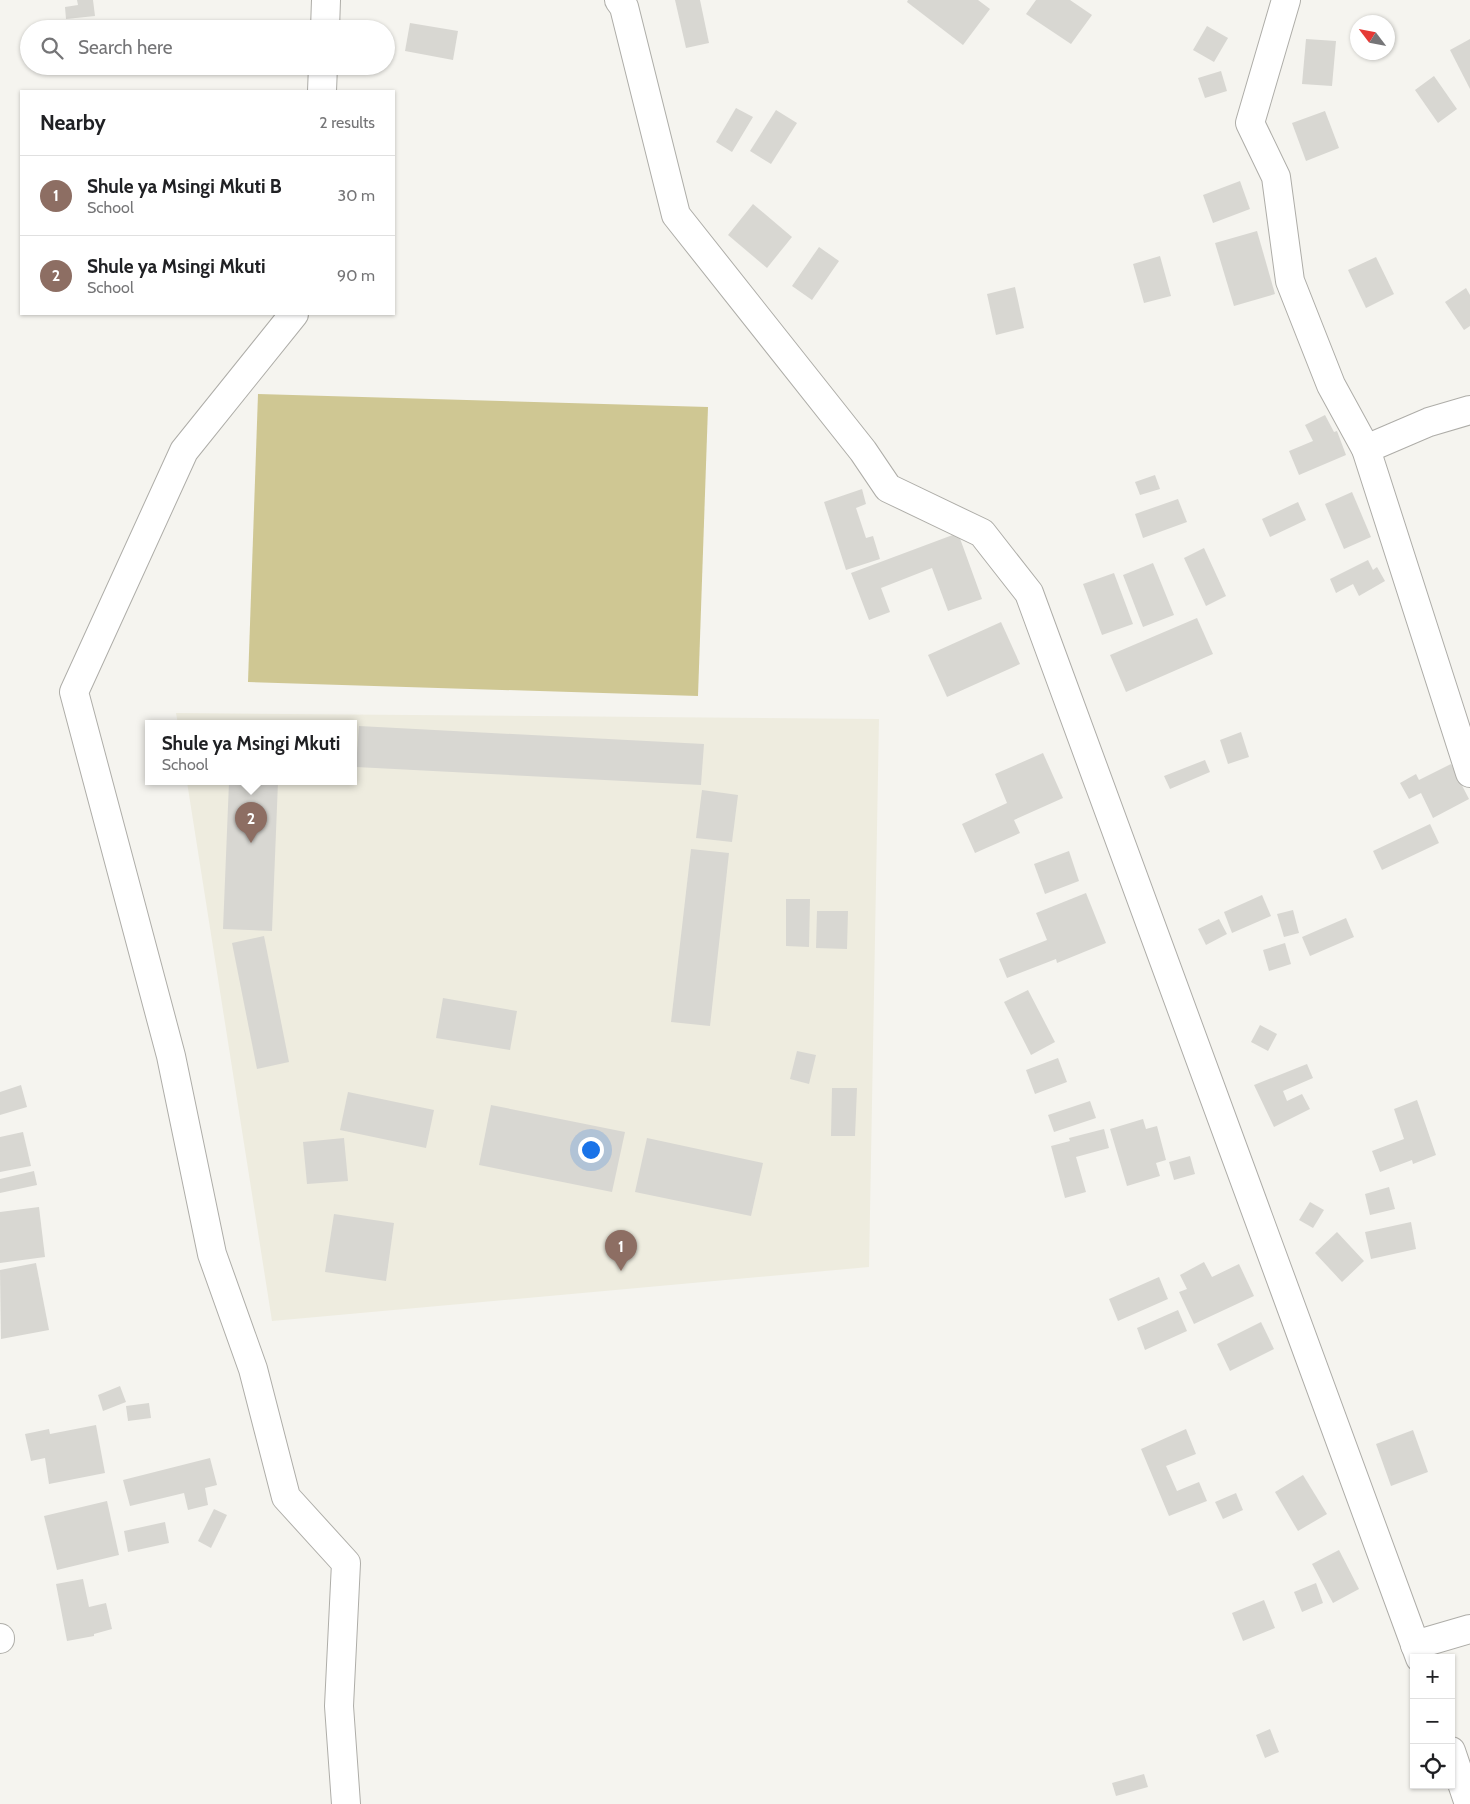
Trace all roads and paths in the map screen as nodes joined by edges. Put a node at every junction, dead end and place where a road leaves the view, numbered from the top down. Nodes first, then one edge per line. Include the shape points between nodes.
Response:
1 (326, 0) edge
2 (619, 0) edge
3 (1286, 0) edge
4 (325, 20) edge
5 (323, 75) edge
6 (322, 90) edge
7 (293, 315) edge
8 (1470, 410) edge
9 (1366, 449) junction
10 (1470, 774) edge
11 (1470, 1629) edge
12 (1418, 1651) edge
13 (1455, 1763) edge
14 (346, 1804) edge
15 (1469, 1804) edge

1 - 4 street
2 - 12 street via 624,7 676,215 863,451 888,488 982,533 1029,593
3 - 9 street via 1250,123 1276,177 1290,281 1331,386
5 - 6 street
7 - 14 street via 184,451 74,692 171,1056 212,1254 254,1369 286,1497 346,1564 339,1706
8 - 9 street via 1429,422
9 - 10 street
11 - 12 street
13 - 15 street

